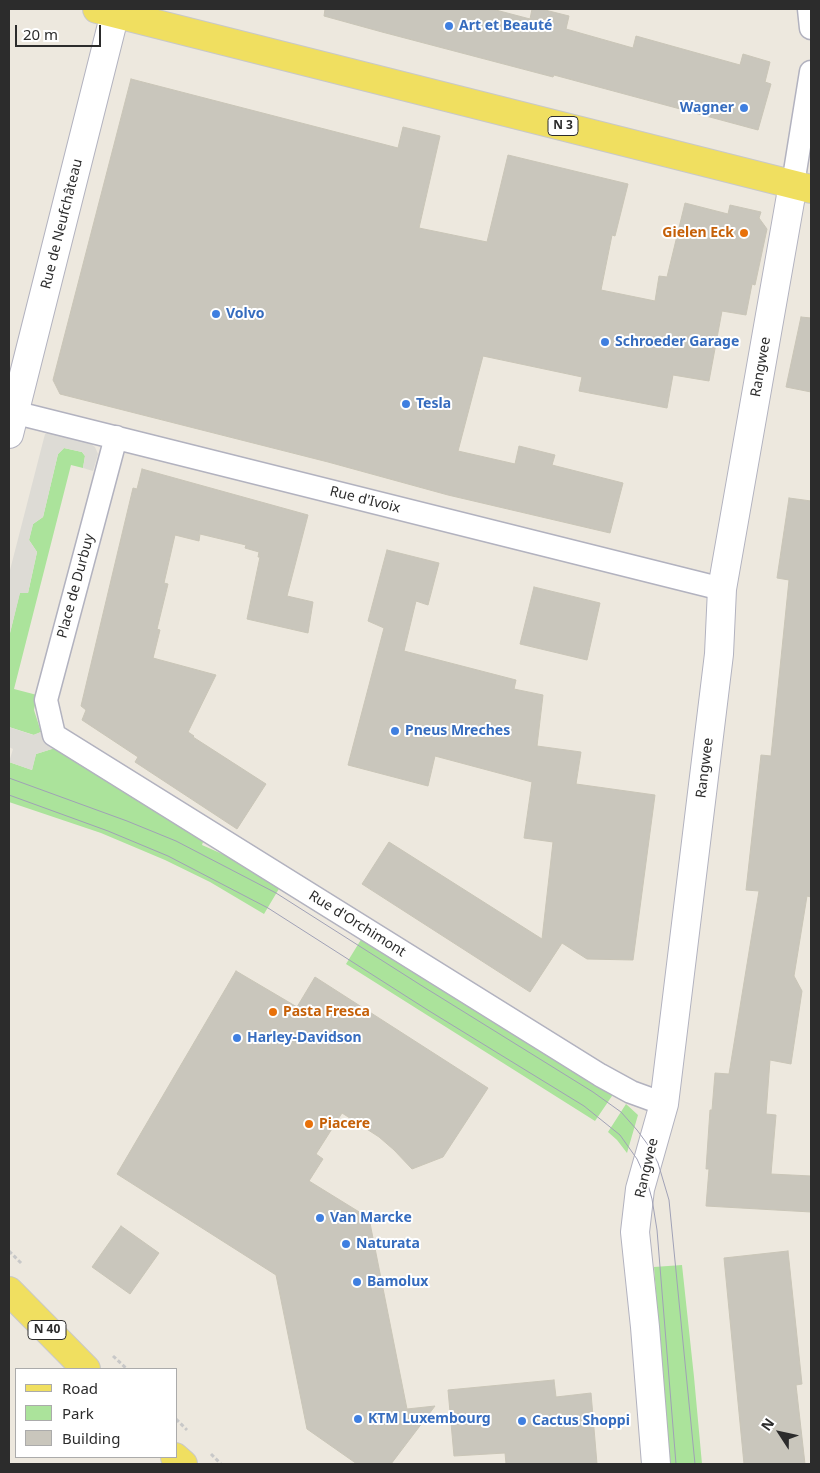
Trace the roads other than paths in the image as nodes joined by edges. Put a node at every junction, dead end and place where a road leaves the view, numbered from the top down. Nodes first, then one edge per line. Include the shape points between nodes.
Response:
1 (809, 9) edge
2 (108, 10) edge
3 (811, 28) edge
4 (811, 72) edge
5 (802, 187) edge
6 (11, 419) edge
7 (116, 437) junction
8 (722, 589) junction
9 (54, 735) joint
10 (664, 1104) junction
11 (9, 1291) edge
12 (85, 1368) edge
13 (656, 1464) edge

1 - 3 street
2 - 5 main road, N 3
2 - 6 street, Rue de Neufchâteau
4 - 5 street, Rangwee
5 - 8 street, Rangwee
6 - 7 street, Rue d'Ivoix
7 - 8 street, Rue d'Ivoix
7 - 9 street, Place de Durbuy via 46,700
8 - 10 street, Rangwee via 718,654
9 - 10 street, Rue d'Orchimont via 600,1076
10 - 13 street, Rangwee via 640,1189 635,1232
11 - 12 main road, N 40

